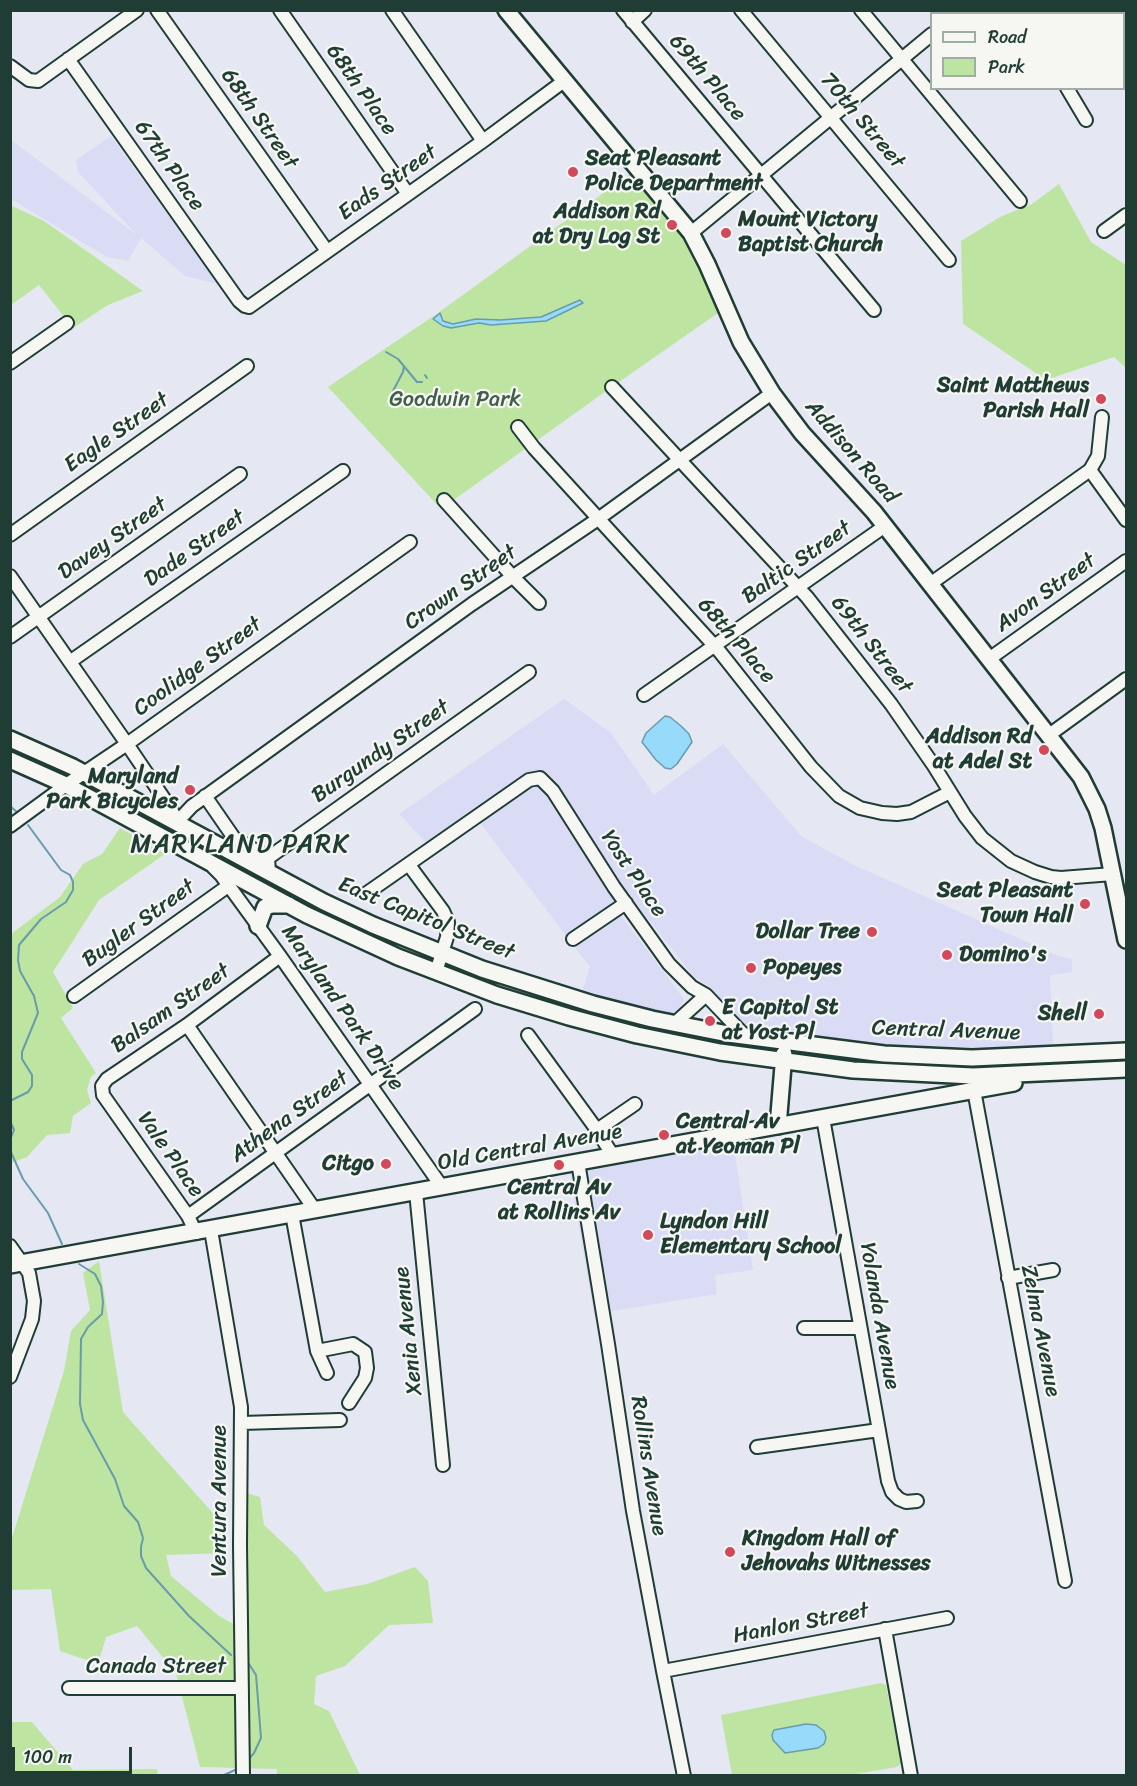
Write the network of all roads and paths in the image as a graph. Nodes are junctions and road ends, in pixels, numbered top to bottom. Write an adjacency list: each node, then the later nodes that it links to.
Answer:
1 (137, 10): 12 (street)
2 (157, 10): 29 (street, 68th Street)
3 (280, 10): 24 (street, 68th Place)
4 (392, 10): 22 (street)
5 (506, 10): 18 (main road, Addison Road)
6 (622, 10): 13 (street, 69th Place)
7 (645, 10): 13 (street)
8 (741, 10): 20 (street, 70th Street)
9 (861, 10): 16 (street)
10 (959, 10): 11 (street)
11 (955, 12)
12 (119, 15): 15 (street)
13 (632, 22): 23 (street, 69th Place)
14 (930, 35): 16 (street)
15 (68, 59): 17 (street); 31 (street, 67th Place)
16 (901, 59): 20 (street); 25 (street)
17 (10, 66)
18 (564, 81): 22 (street, Eads Street); 28 (main road, Addison Road)
19 (1068, 90): 21 (street)
20 (831, 117): 23 (street); 30 (street, 70th Street)
21 (1086, 120)
22 (483, 141): 24 (street, Eads Street)
23 (761, 175): 28 (street); 32 (street, 69th Place)
24 (408, 194): 29 (street, Eads Street)
25 (1020, 201)
26 (1126, 215): 27 (street)
27 (1104, 231)
28 (691, 233): 37 (main road, Addison Road)
29 (327, 251): 31 (street, Eads Street)
30 (949, 260)
31 (236, 296)
32 (874, 310)
33 (67, 323): 34 (street)
34 (10, 363)
35 (247, 366): 48 (street, Eagle Street)
36 (612, 387): 40 (street, 69th Street)
37 (772, 393): 40 (street, Crown Street); 47 (main road, Addison Road)
38 (1102, 417): 41 (street)
39 (518, 427): 45 (street, 68th Place)
40 (680, 461): 45 (street, Crown Street); 54 (street, 69th Street)
41 (1090, 470): 46 (street); 53 (street)
42 (344, 471): 60 (street, Dade Street)
43 (240, 474): 56 (street, Davey Street)
44 (444, 500): 52 (street)
45 (598, 519): 52 (street, Crown Street); 58 (street, 68th Place)
46 (1126, 520)
47 (885, 526): 53 (main road, Addison Road); 54 (street, Baltic Street)
48 (10, 535)
49 (410, 542): 66 (street, Coolidge Street)
50 (1126, 561): 59 (street, Avon Street)
51 (10, 576): 56 (street)
52 (513, 577): 55 (street); 71 (street, Crown Street)
53 (930, 584): 59 (main road, Addison Road)
54 (799, 588): 58 (street, Baltic Street); 70 (street, 69th Street)
55 (539, 603)
56 (39, 617): 57 (street, Davey Street); 60 (street)
57 (10, 637)
58 (714, 645): 63 (street, Baltic Street); 70 (street, 68th Place)
59 (989, 659): 64 (main road, Addison Road)
60 (71, 662): 66 (street)
61 (529, 672): 75 (street, Burgundy Street)
62 (1126, 679): 64 (street)
63 (644, 695)
64 (1049, 735): 77 (main road, Addison Road)
65 (10, 739): 68 (main road, East Capitol Street)
66 (127, 744): 68 (street, Coolidge Street); 72 (street)
67 (10, 760): 69 (main road, East Capitol Street)
68 (85, 773): 69 (street, Coolidge Street); 72 (main road, East Capitol Street)
69 (66, 785): 73 (street, Coolidge Street); 74 (main road, East Capitol Street)
70 (950, 792): 77 (street, 69th Street)
71 (205, 796): 72 (street, Crown Street); 75 (street)
72 (177, 822): 75 (main road, East Capitol Street)
73 (10, 826)
74 (202, 857): 78 (street, Maryland Park Drive); 81 (main road, East Capitol Street)
75 (268, 865): 85 (main road, East Capitol Street)
76 (409, 865): 79 (street); 80 (street, Yost Place); 85 (street)
77 (1113, 874): 84 (main road, Addison Road)
78 (228, 886): 82 (street, Maryland Park Drive); 89 (street, Bugler Street)
79 (367, 894)
80 (626, 903): 83 (street); 88 (street, Yost Place)
81 (289, 905): 82 (main road); 87 (main road, East Capitol Street)
82 (258, 926): 86 (street, Maryland Park Drive)
83 (573, 939)
84 (1126, 940)
85 (442, 953): 87 (street); 91 (main road, East Capitol Street)
86 (280, 956): 92 (street, Balsam Street); 100 (street, Maryland Park Drive)
87 (436, 972): 97 (main road, East Capitol Street)
88 (706, 995): 91 (street); 94 (street, Yost Place)
89 (74, 996)
90 (475, 1010): 100 (street, Athena Street)
91 (674, 1024): 94 (main road, East Capitol Street)
92 (187, 1025): 102 (street, Balsam Street); 107 (street)
93 (528, 1035): 106 (street)
94 (746, 1037): 95 (main road, East Capitol Street)
95 (784, 1042): 96 (main road, Central Avenue); 97 (main road)
96 (1126, 1051)
97 (783, 1062): 99 (main road, Central Avenue); 105 (main road)
98 (1126, 1069): 99 (main road, Central Avenue)
99 (1058, 1074): 101 (main road, Old Central Avenue)
100 (371, 1085): 107 (street, Athena Street); 110 (street, Maryland Park Drive)
101 (974, 1090): 104 (main road, Old Central Avenue); 119 (street, Zelma Avenue)
102 (107, 1102): 114 (street, Vale Place)
103 (635, 1104): 106 (street)
104 (823, 1118): 105 (main road, Old Central Avenue); 121 (street, Yolanda Avenue)
105 (778, 1126): 108 (main road, Old Central Avenue)
106 (597, 1130): 108 (street)
107 (276, 1152): 112 (street); 114 (street, Athena Street)
108 (613, 1156): 109 (main road, Old Central Avenue)
109 (578, 1162): 110 (main road, Old Central Avenue); 135 (street, Rollins Avenue)
110 (442, 1187): 111 (main road, Old Central Avenue)
111 (416, 1192): 112 (main road, Old Central Avenue); 130 (street, Xenia Avenue)
112 (315, 1210): 113 (main road, Old Central Avenue)
113 (292, 1214): 115 (main road, Old Central Avenue); 122 (street)
114 (188, 1216): 115 (street, Vale Place)
115 (203, 1231): 117 (main road, Old Central Avenue); 127 (street, Ventura Avenue)
116 (10, 1246): 117 (street)
117 (16, 1264): 124 (street)
118 (1053, 1270): 119 (street)
119 (1008, 1278): 132 (street, Zelma Avenue)
120 (804, 1328): 121 (street)
121 (860, 1328): 128 (street, Yolanda Avenue)
122 (317, 1351): 123 (street); 125 (street)
123 (327, 1373)
124 (10, 1377)
125 (349, 1402)
126 (340, 1420): 127 (street)
127 (242, 1423): 137 (street, Ventura Avenue)
128 (879, 1430): 129 (street); 131 (street, Yolanda Avenue)
129 (757, 1447)
130 (443, 1465)
131 (917, 1501)
132 (1065, 1581)
133 (947, 1618): 134 (street, Hanlon Street)
134 (885, 1629): 135 (street, Hanlon Street); 140 (street)
135 (663, 1671): 139 (street, Rollins Avenue)
136 (69, 1688): 137 (street, Canada Street)
137 (242, 1688): 138 (street, Ventura Avenue)
138 (243, 1776)
139 (684, 1776)
140 (911, 1776)

